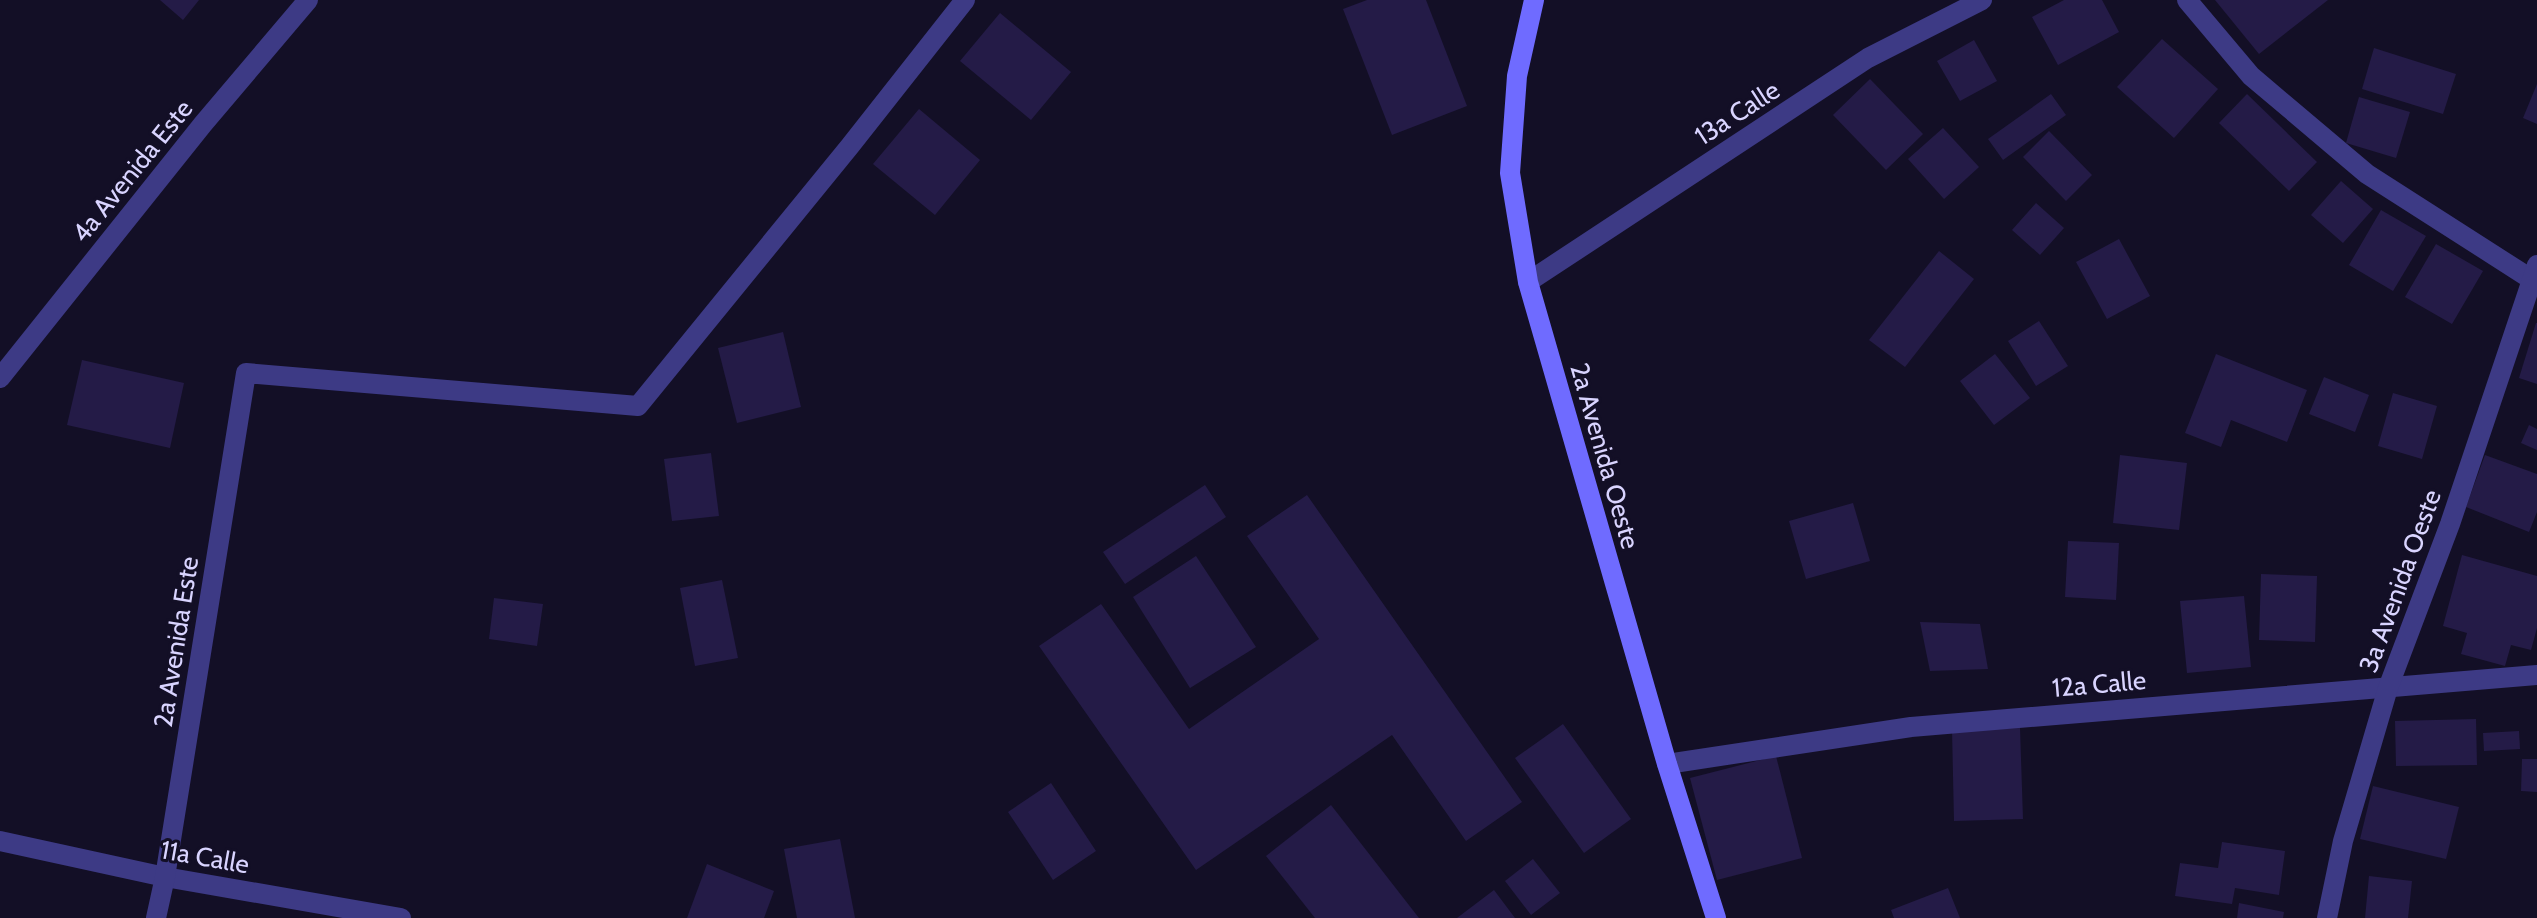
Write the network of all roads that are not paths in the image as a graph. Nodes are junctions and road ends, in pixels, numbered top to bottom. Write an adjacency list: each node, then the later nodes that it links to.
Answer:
1 (308, 0): 8 (street, 4a Avenida Este)
2 (965, 0): 13 (street, 2a Avenida Este)
3 (1534, 0): 7 (street, 2a Avenida Oeste)
4 (1982, 0): 7 (street, 13a Calle)
5 (2187, 0): 6 (street)
6 (2534, 272): 10 (street, 3a Avenida Oeste)
7 (1528, 282): 11 (street, 2a Avenida Oeste)
8 (0, 378)
9 (2537, 675): 10 (street, 12a Calle)
10 (2388, 688): 11 (street, 12a Calle); 17 (street, 3a Avenida Oeste)
11 (1667, 764): 16 (street, 2a Avenida Oeste)
12 (0, 841): 13 (street, 11a Calle)
13 (165, 877): 14 (street, 2a Avenida Este); 15 (street, 11a Calle)
14 (156, 918)
15 (401, 918)
16 (1716, 918)
17 (2327, 918)

